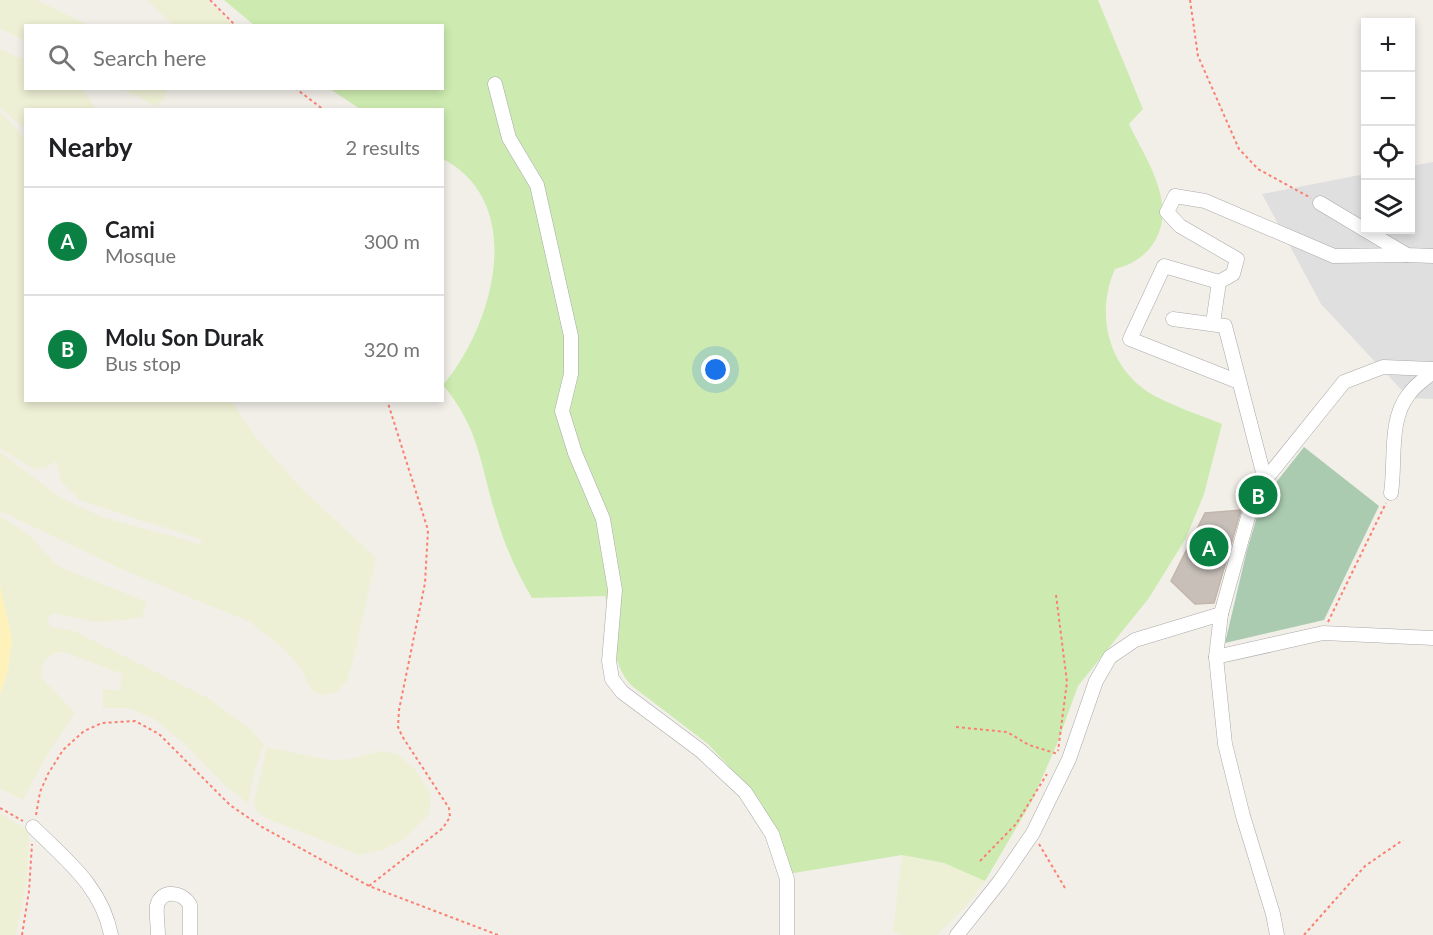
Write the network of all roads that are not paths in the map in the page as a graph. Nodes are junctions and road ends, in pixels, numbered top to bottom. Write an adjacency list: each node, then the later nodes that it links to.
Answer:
1 (495, 84): 19 (street)
2 (1320, 203): 3 (street)
3 (1407, 255): 4 (street); 5 (street)
4 (1433, 256)
5 (1219, 282): 7 (street); 9 (street)
6 (1173, 319): 7 (street)
7 (1213, 323): 9 (street)
8 (1433, 370): 10 (street); 11 (street)
9 (1239, 382): 10 (street)
10 (1265, 480): 12 (street)
11 (1391, 493)
12 (1221, 614): 14 (street); 20 (street)
13 (1433, 638): 14 (street)
14 (1216, 657): 21 (street)
15 (33, 827): 16 (street)
16 (111, 935)
17 (158, 935): 18 (street)
18 (190, 935)
19 (787, 935)
20 (957, 935)
21 (1277, 935)

